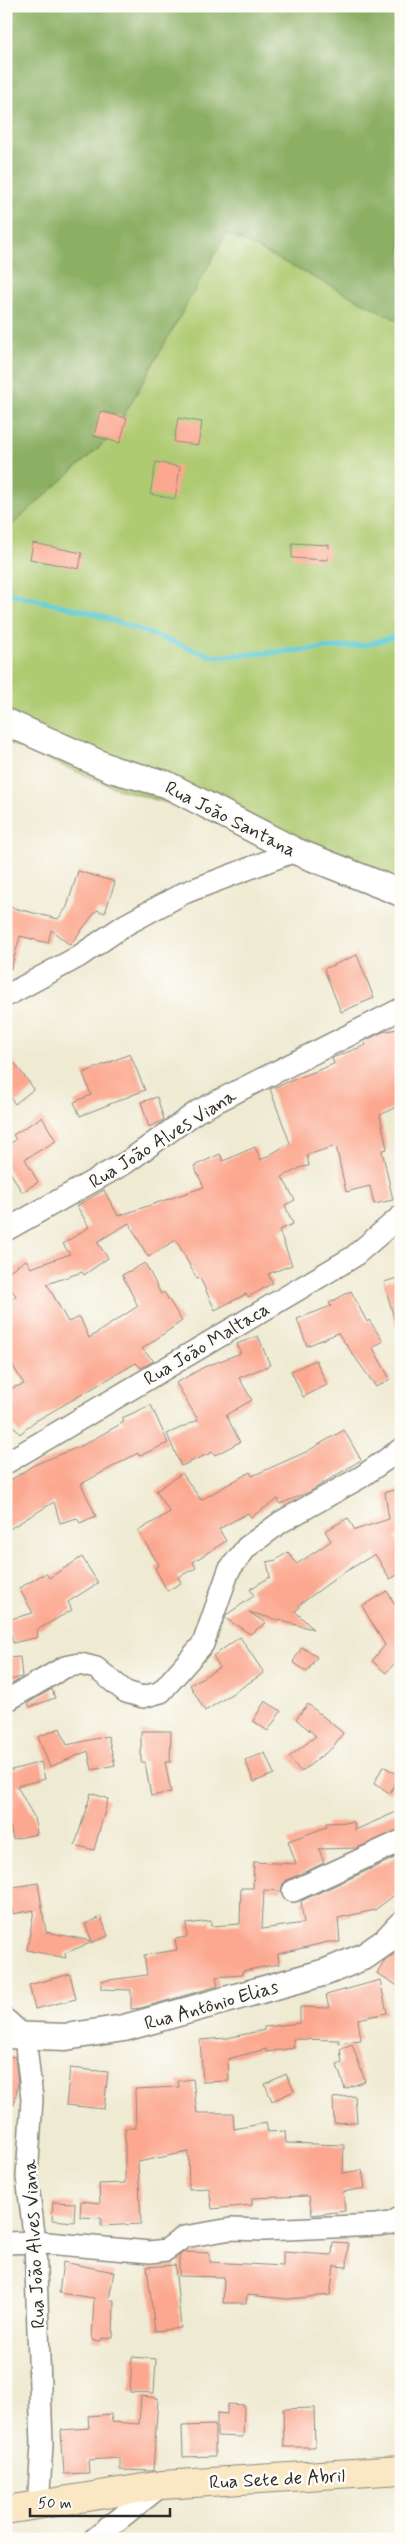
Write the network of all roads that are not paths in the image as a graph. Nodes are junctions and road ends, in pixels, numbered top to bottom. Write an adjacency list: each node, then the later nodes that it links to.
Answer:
1 (6, 722): 2 (street, Rua João Santana)
2 (296, 851): 3 (street, Rua João Santana); 4 (street)
3 (401, 893)
4 (6, 996)
5 (401, 1009): 7 (street, Rua João Alves Viana)
6 (401, 1216): 9 (street, Rua João Maltaca)
7 (6, 1230)
8 (401, 1449): 10 (street)
9 (6, 1463)
10 (6, 1701)
11 (401, 1841): 12 (street)
12 (293, 1891)
13 (401, 1925): 14 (street, Rua Antônio Elias)
14 (12, 2031): 16 (street, Rua João Alves Viana)
15 (401, 2218): 16 (street)
16 (34, 2242): 17 (street); 20 (street, Rua João Alves Viana)
17 (6, 2243)
18 (401, 2470): 19 (main road, Rua Sete de Abril)
19 (162, 2485): 20 (main road, Rua Sete de Abril); 22 (street)
20 (38, 2507): 21 (main road, Rua Sete de Abril)
21 (6, 2510)
22 (94, 2539)

